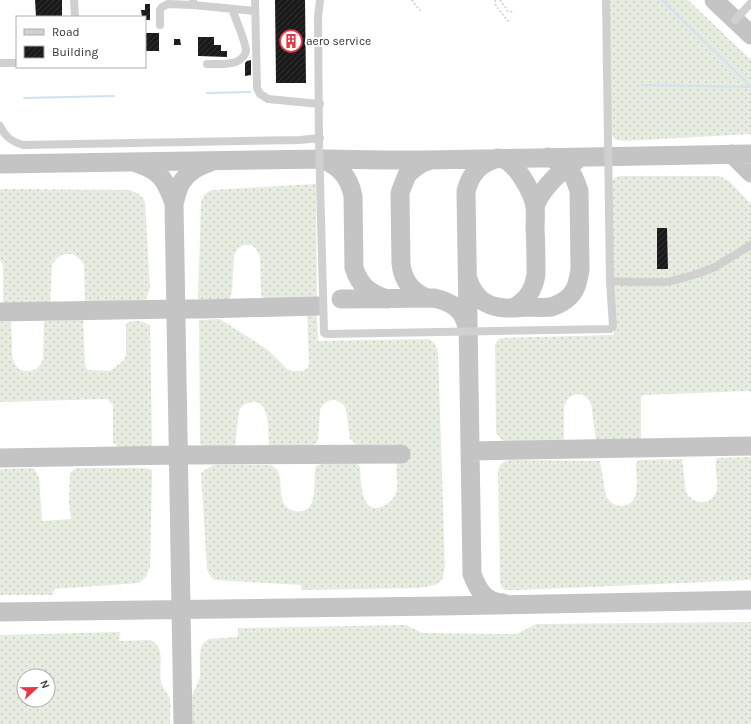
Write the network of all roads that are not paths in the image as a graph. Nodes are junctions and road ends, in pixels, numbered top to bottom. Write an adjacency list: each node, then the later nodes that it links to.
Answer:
1 (74, 0): 9 (lane)
2 (255, 0): 8 (lane)
3 (320, 0): 15 (lane)
4 (606, 0): 19 (lane)
5 (193, 2): 7 (lane); 11 (lane)
6 (751, 3): 10 (lane)
7 (232, 9): 8 (lane); 14 (lane)
8 (255, 11): 15 (lane)
9 (75, 16)
10 (735, 20)
11 (160, 25)
12 (0, 63): 13 (lane)
13 (16, 63)
14 (207, 64)
15 (320, 104): 17 (lane)
16 (0, 126): 17 (lane)
17 (320, 138): 19 (lane)
18 (751, 245): 19 (lane)
19 (610, 281)

